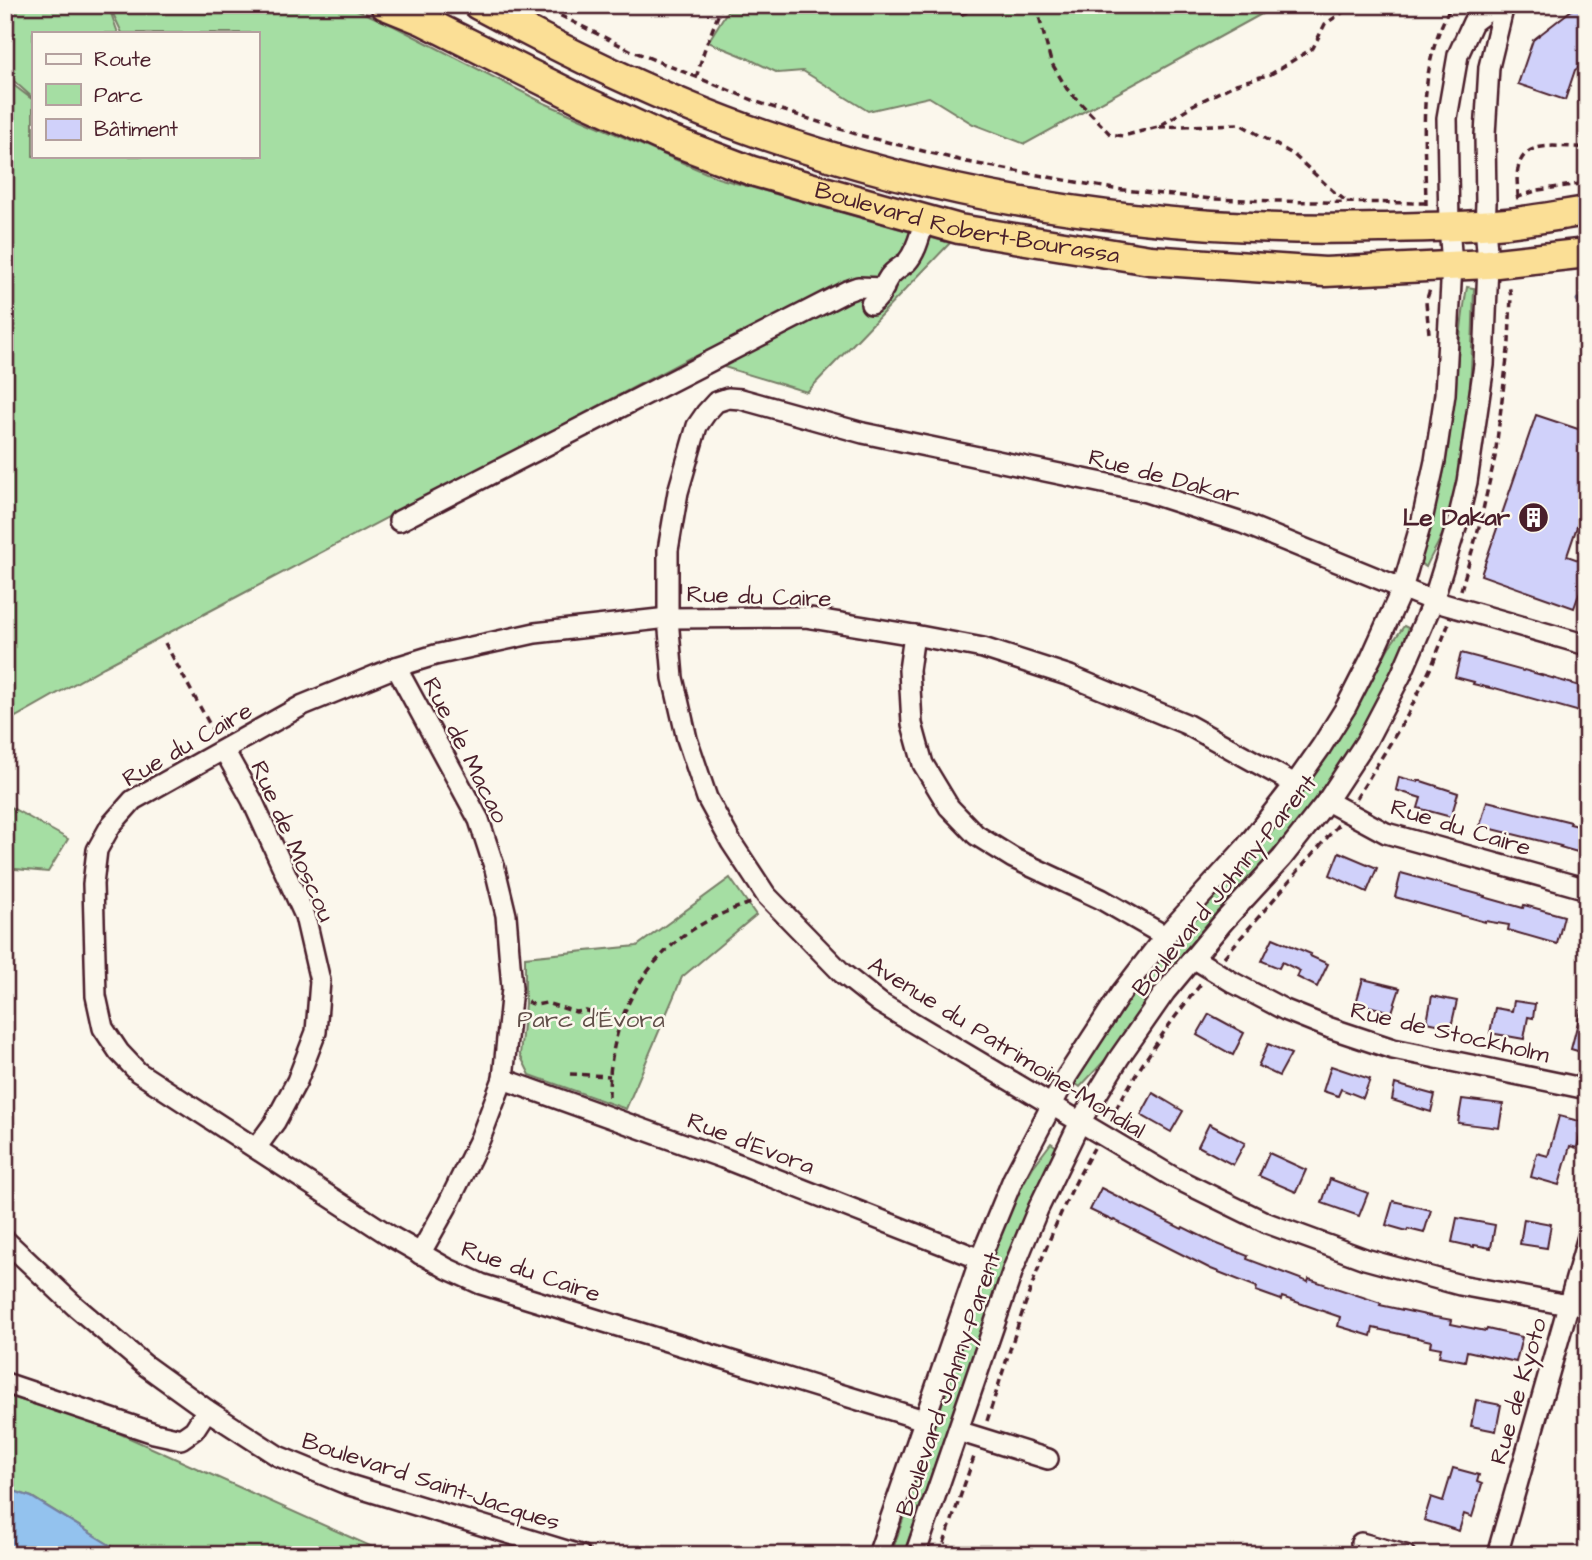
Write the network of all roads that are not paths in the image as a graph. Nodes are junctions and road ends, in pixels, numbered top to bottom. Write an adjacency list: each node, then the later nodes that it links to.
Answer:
1 (385, 5): 6 (highway, Boulevard Robert-Bourassa)
2 (478, 5): 8 (highway, Boulevard Robert-Bourassa)
3 (1496, 5): 8 (street, Boulevard Johnny-Parent)
4 (1504, 5): 7 (street, Boulevard Johnny-Parent)
5 (1587, 211): 7 (highway, Boulevard Robert-Bourassa)
6 (925, 220): 10 (highway, Boulevard Robert-Bourassa); 12 (street)
7 (1485, 225): 8 (highway, Boulevard Robert-Bourassa); 11 (street, Boulevard Johnny-Parent)
8 (1449, 226): 10 (street, Boulevard Johnny-Parent)
9 (1587, 253): 11 (highway, Boulevard Robert-Bourassa)
10 (1452, 265): 11 (highway, Boulevard Robert-Bourassa); 16 (street, Boulevard Johnny-Parent)
11 (1498, 273): 17 (street, Boulevard Johnny-Parent)
12 (884, 288): 13 (street); 15 (street)
13 (871, 304)
14 (716, 402): 16 (street, Rue de Dakar); 18 (street, Avenue du Patrimoine-Mondial)
15 (399, 521)
16 (1402, 589): 17 (street, Rue de Dakar); 23 (street, Boulevard Johnny-Parent)
17 (1433, 601): 20 (street, Rue de Dakar); 24 (street, Boulevard Johnny-Parent)
18 (668, 618): 19 (street, Rue du Caire); 21 (street, Rue du Caire); 30 (street, Avenue du Patrimoine-Mondial)
19 (914, 635): 23 (street, Rue du Caire); 26 (street)
20 (1587, 645)
21 (396, 667): 22 (street, Rue du Caire); 28 (street, Rue de Macao)
22 (223, 750): 32 (street, Rue de Moscou); 32 (street, Rue du Caire)
23 (1295, 784): 26 (street, Boulevard Johnny-Parent)
24 (1327, 801): 25 (street, Rue du Caire); 27 (street, Boulevard Johnny-Parent)
25 (1587, 889)
26 (1164, 936): 30 (street, Boulevard Johnny-Parent)
27 (1193, 957): 29 (street, Rue de Stockholm); 31 (street, Boulevard Johnny-Parent)
28 (503, 1079): 35 (street, Rue de Macao); 36 (street, Rue d'Evora)
29 (1587, 1089)
30 (1052, 1106): 31 (street, Avenue du Patrimoine-Mondial); 36 (street, Boulevard Johnny-Parent)
31 (1080, 1122): 37 (street, Avenue du Patrimoine-Mondial); 41 (street, Boulevard Johnny-Parent)
32 (256, 1148): 35 (street, Rue du Caire)
33 (5, 1240): 39 (street, Boulevard Saint-Jacques)
34 (1587, 1240): 37 (street, Rue de Kyoto)
35 (420, 1254): 40 (street, Rue du Caire)
36 (980, 1259): 40 (street, Boulevard Johnny-Parent)
37 (1577, 1305): 48 (street, Rue de Kyoto)
38 (5, 1383): 39 (street)
39 (207, 1410): 44 (street, Boulevard Saint-Jacques)
40 (924, 1420): 45 (street, Boulevard Johnny-Parent)
41 (958, 1431): 42 (street); 46 (street, Boulevard Johnny-Parent)
42 (1048, 1459)
43 (1361, 1543): 47 (street)
44 (580, 1555)
45 (878, 1555)
46 (915, 1555)
47 (1405, 1555)
48 (1497, 1555)

